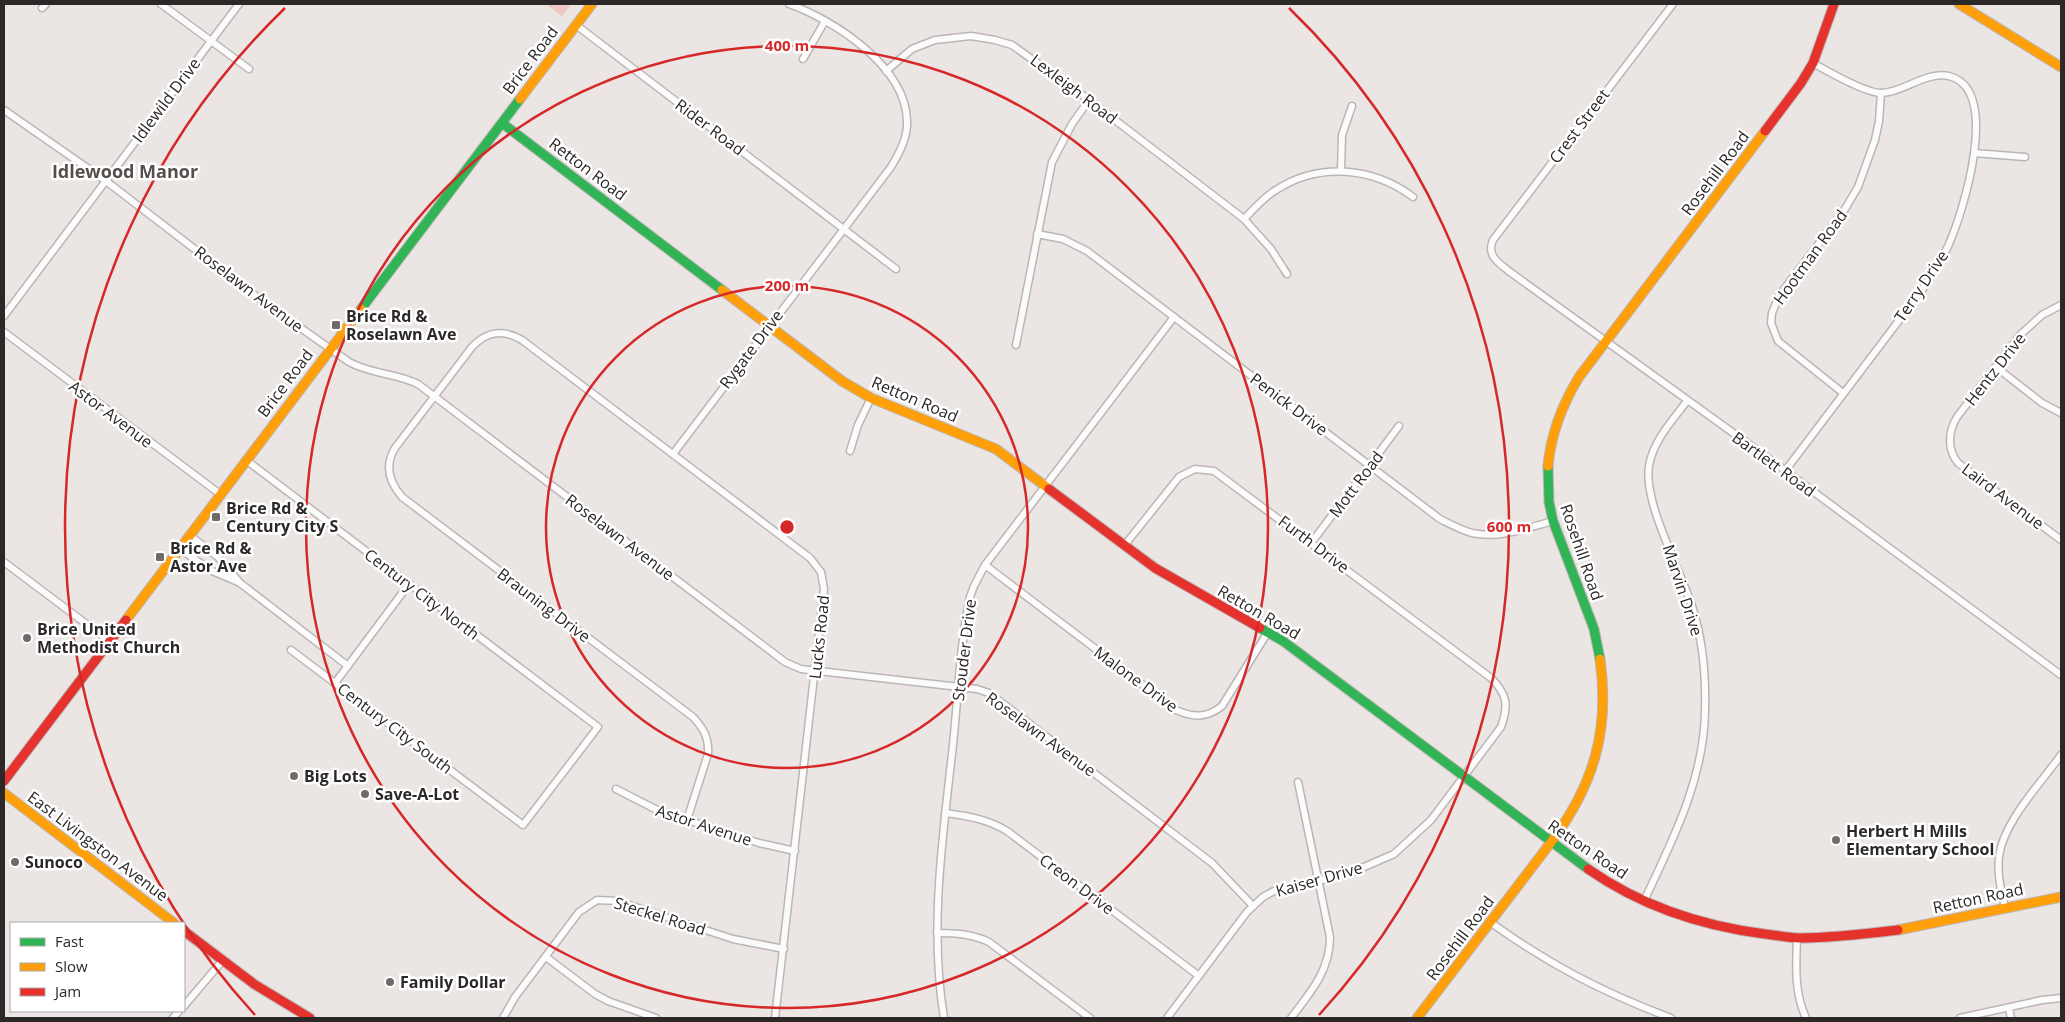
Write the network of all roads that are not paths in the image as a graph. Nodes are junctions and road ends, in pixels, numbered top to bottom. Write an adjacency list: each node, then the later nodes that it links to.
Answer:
1 (161, 4): 10 (street)
2 (239, 4): 10 (street, Idlewild Drive)
3 (592, 4): 9 (street, Brice Road)
4 (789, 4): 8 (street)
5 (1673, 4): 29 (street, Crest Street)
6 (1834, 4): 12 (street, Rosehill Road)
7 (1958, 4): 13 (street)
8 (825, 21): 11 (street); 15 (street)
9 (576, 25): 20 (street, Brice Road); 27 (street, Rider Road)
10 (211, 40): 14 (street); 24 (street, Idlewild Drive)
11 (803, 59)
12 (1812, 64): 16 (street); 37 (street, Rosehill Road)
13 (2061, 67)
14 (249, 69)
15 (886, 70): 17 (street, Lexleigh Road); 27 (street, Rygate Drive)
16 (1881, 93): 21 (street, Terry Drive); 41 (street, Hootman Road)
17 (1089, 100): 26 (street, Lexleigh Road); 28 (street)
18 (1352, 106): 23 (street)
19 (4, 110): 24 (street, Roselawn Avenue)
20 (502, 123): 35 (street, Retton Road); 39 (street, Brice Road)
21 (1974, 152): 22 (street); 41 (street, Terry Drive)
22 (2024, 157)
23 (1341, 171): 25 (street); 26 (street)
24 (106, 181): 33 (street, Idlewild Drive); 39 (street, Roselawn Avenue)
25 (1413, 197)
26 (1244, 218): 31 (street, Lexleigh Road)
27 (844, 228): 30 (street, Rider Road); 35 (street, Rygate Drive)
28 (1037, 234): 34 (street, Penick Drive); 38 (street)
29 (1490, 251): 37 (street, Bartlett Road)
30 (896, 269)
31 (1287, 274)
32 (2061, 304): 40 (street, Hentz Drive)
33 (4, 316)
34 (1174, 317): 51 (street, Penick Drive); 53 (street, Stouder Drive)
35 (769, 326): 43 (street, Retton Road); 49 (street, Rygate Drive)
36 (4, 332): 54 (street, Astor Avenue)
37 (1606, 342): 44 (street, Bartlett Road); 55 (street, Rosehill Road)
38 (1016, 345)
39 (330, 349): 42 (street, Roselawn Avenue); 50 (street, Brice Road)
40 (1996, 367): 45 (street); 47 (street, Hentz Drive)
41 (1844, 393): 52 (street, Terry Drive)
42 (434, 397): 49 (street, Lucks Road); 69 (street, Roselawn Avenue); 81 (street, Brauning Drive)
43 (871, 398): 48 (street); 53 (street, Retton Road)
44 (1687, 401): 52 (street, Bartlett Road); 87 (street, Marvin Drive)
45 (2061, 413)
46 (1399, 426): 51 (street, Mott Road)
47 (1950, 447): 57 (street, Laird Avenue)
48 (850, 451)
49 (672, 454): 69 (street, Lucks Road)
50 (246, 460): 54 (street, Brice Road); 64 (street, Century City North)
51 (1370, 466): 55 (street, Penick Drive); 58 (street, Mott Road)
52 (1785, 471): 70 (street, Bartlett Road)
53 (1046, 486): 59 (street, Retton Road); 62 (street, Stouder Drive)
54 (220, 494): 56 (street, Brice Road)
55 (1552, 521): 83 (street, Rosehill Road)
56 (189, 535): 60 (street, Brice Road); 63 (street, Century City South)
57 (2061, 540)
58 (1312, 542): 59 (street, Furth Drive); 73 (street, Furth Drive)
59 (1124, 546): 65 (street, Retton Road)
60 (179, 548): 63 (street, Century City South); 66 (street, Brice Road)
61 (4, 562): 66 (street)
62 (985, 565): 65 (street, Malone Drive); 72 (street, Stouder Drive)
63 (240, 582): 68 (street, Century City South)
64 (409, 584): 68 (street); 82 (street, Century City North)
65 (1268, 632): 75 (street, Retton Road)
66 (109, 641): 76 (street, Brice Road)
67 (291, 650): 71 (street, Century City South)
68 (348, 666): 71 (street)
69 (815, 671): 72 (street, Roselawn Avenue); 84 (street, Lucks Road)
70 (2061, 675)
71 (335, 683): 82 (street, Century City South)
72 (959, 687): 80 (street, Stouder Drive); 88 (street, Roselawn Avenue)
73 (1506, 701): 75 (street, Kaiser Drive)
74 (2061, 755): 89 (street)
75 (1464, 777): 83 (street, Retton Road); 85 (street, Kaiser Drive)
76 (4, 781)
77 (1298, 782): 85 (street)
78 (616, 789): 81 (street, Astor Avenue)
79 (4, 793): 90 (street, East Livingston Avenue)
80 (945, 813): 93 (street, Stouder Drive); 98 (street, Creon Drive)
81 (687, 820): 84 (street, Astor Avenue)
82 (523, 825)
83 (1550, 843): 87 (street, Retton Road); 91 (street, Rosehill Road)
84 (795, 851): 95 (street, Lucks Road)
85 (1318, 880): 88 (street, Kaiser Drive); 109 (street)
86 (2061, 897): 89 (street, Retton Road)
87 (1644, 901): 94 (street, Retton Road)
88 (1253, 906): 98 (street, Kaiser Drive)
89 (2005, 907): 94 (street, Retton Road)
90 (173, 922)
91 (1490, 922): 110 (street, Rosehill Road); 111 (street)
92 (185, 932): 97 (street)
93 (937, 933): 106 (street, Stouder Drive); 107 (street)
94 (1797, 938): 112 (street)
95 (784, 949): 96 (street, Steckel Road); 105 (street, Lucks Road)
96 (546, 957): 103 (street, Steckel Road); 104 (street)
97 (223, 960): 100 (street); 102 (street)
98 (1198, 976): 108 (street, Kaiser Drive)
99 (2061, 998): 101 (street)
100 (185, 1005)
101 (2008, 1008): 113 (street); 114 (street)
102 (310, 1018)
103 (503, 1018)
104 (656, 1018)
105 (776, 1018)
106 (944, 1018)
107 (1090, 1018)
108 (1167, 1018)
109 (1291, 1018)
110 (1417, 1018)
111 (1671, 1018)
112 (1806, 1018)
113 (1960, 1018)
114 (2011, 1018)

